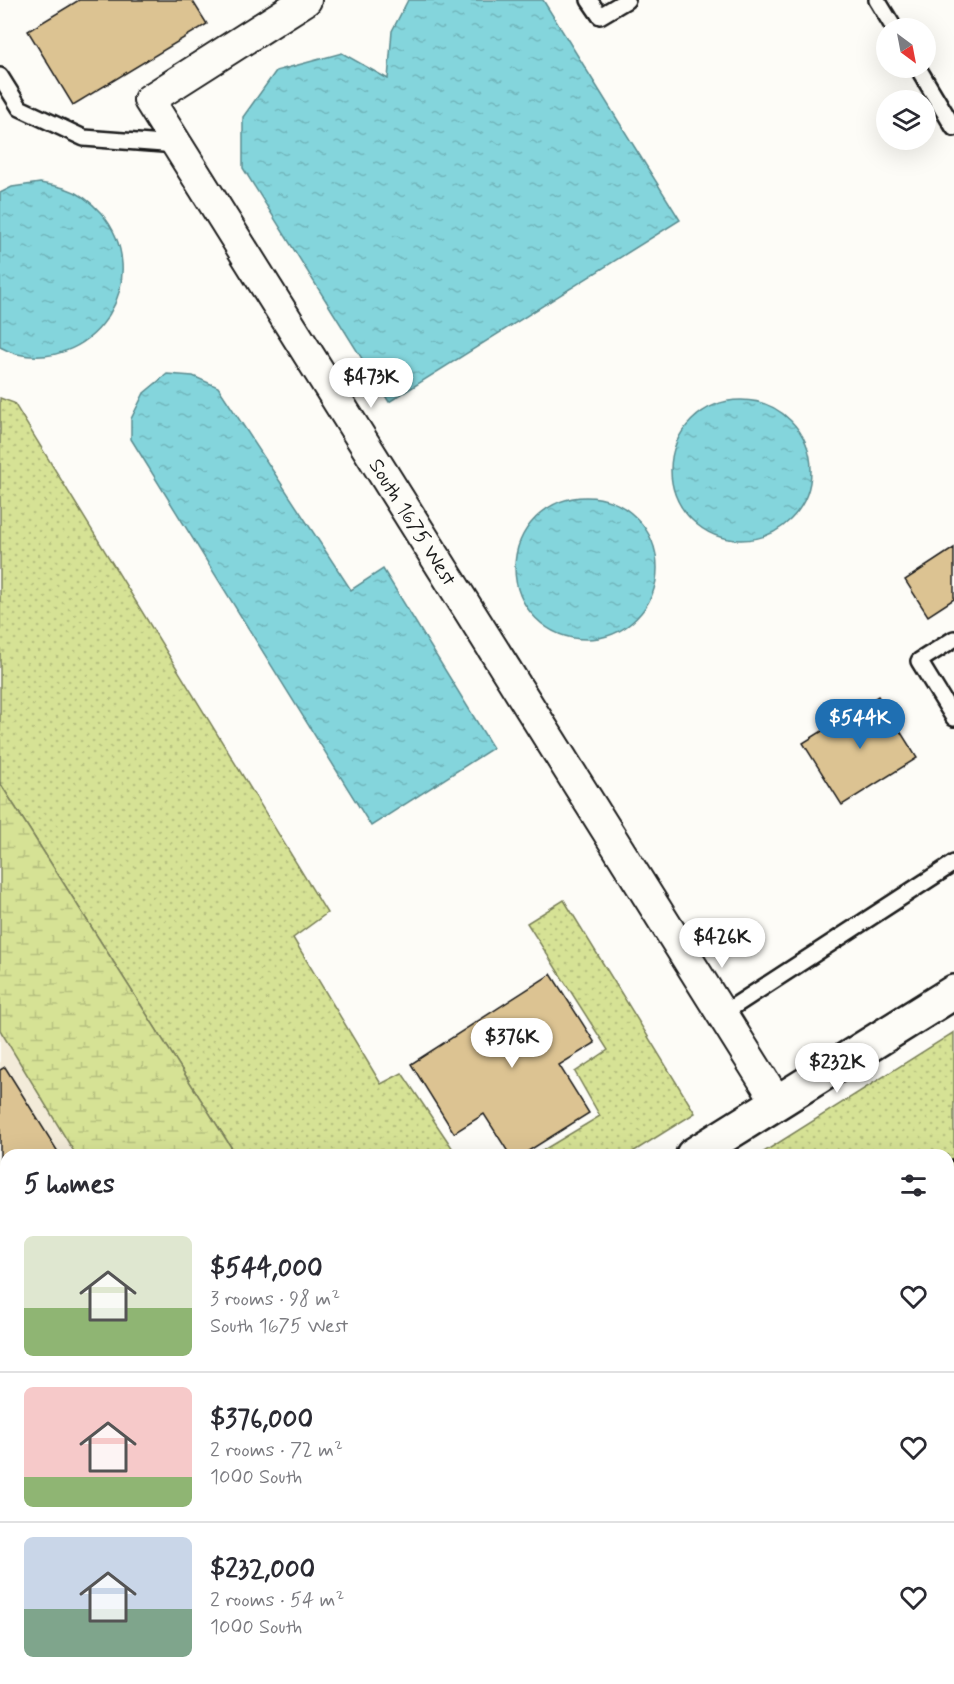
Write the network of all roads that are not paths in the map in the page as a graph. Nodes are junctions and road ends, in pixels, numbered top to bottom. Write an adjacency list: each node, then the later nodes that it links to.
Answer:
1 (306, 0): 9 (street, South 1675 West)
2 (590, 0): 3 (lane)
3 (627, 0)
4 (877, 0): 5 (lane)
5 (888, 18)
6 (0, 76): 9 (lane)
7 (924, 78): 8 (lane)
8 (954, 128)
9 (177, 145): 14 (street, South 1675 West)
10 (954, 639): 11 (lane)
11 (954, 718)
12 (954, 863): 14 (lane)
13 (954, 992): 15 (street)
14 (722, 1014): 15 (street, South 1675 West)
15 (777, 1102): 16 (street)
16 (703, 1149)

